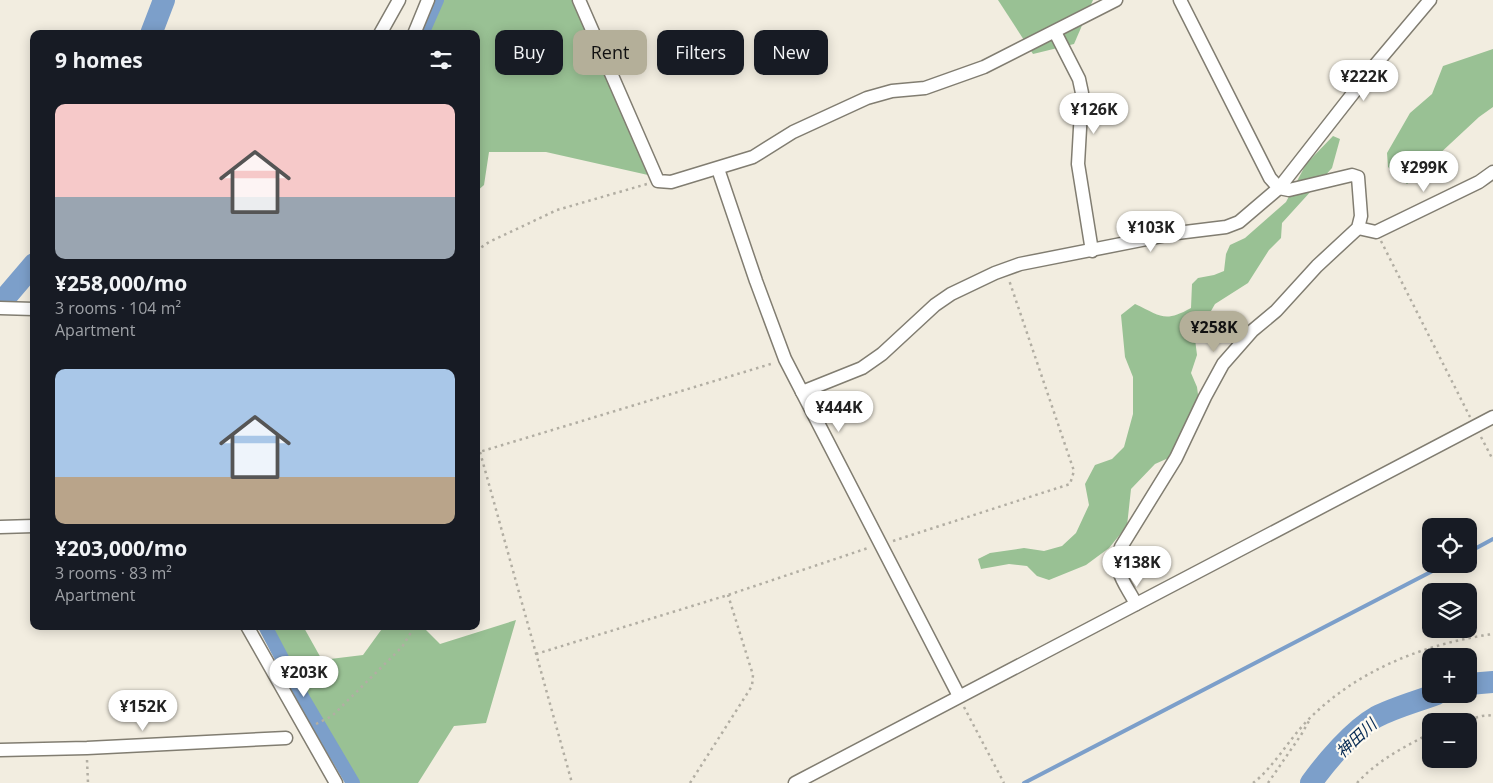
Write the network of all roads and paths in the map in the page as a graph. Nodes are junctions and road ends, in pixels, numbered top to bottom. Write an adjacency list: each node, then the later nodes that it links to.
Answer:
1 (399, 0): 7 (street)
2 (428, 0): 8 (street)
3 (579, 0): 12 (street)
4 (1116, 0): 9 (street)
5 (1180, 0): 13 (street)
6 (1430, 0): 13 (street)
7 (382, 30)
8 (416, 30)
9 (1054, 32): 10 (street); 17 (street)
10 (718, 169): 12 (street); 20 (street)
11 (1493, 172): 15 (street)
12 (658, 181): 16 (path)
13 (1279, 188): 14 (street); 17 (street)
14 (1358, 228): 15 (street); 30 (street)
15 (1376, 232): 23 (path)
16 (480, 248)
17 (1092, 251): 21 (street)
18 (2, 308): 19 (street)
19 (30, 309)
20 (785, 360): 21 (street); 24 (path)
21 (802, 392): 34 (street)
22 (1493, 417): 23 (street)
23 (1475, 427): 26 (path); 30 (street)
24 (480, 452)
25 (480, 460): 45 (path)
26 (1493, 460)
27 (30, 526): 28 (street)
28 (0, 527)
29 (728, 595): 46 (path)
30 (1136, 604): 34 (street)
31 (249, 630): 44 (street)
32 (413, 630): 38 (path)
33 (1493, 634): 36 (path)
34 (959, 696): 47 (street); 48 (path)
35 (1493, 715): 37 (path)
36 (1310, 717): 49 (path); 50 (path)
37 (1477, 718)
38 (322, 721)
39 (286, 738): 41 (street)
40 (1422, 738): 51 (path)
41 (87, 748): 42 (street); 43 (path)
42 (0, 750)
43 (88, 783)
44 (336, 783)
45 (572, 783)
46 (690, 783)
47 (795, 783)
48 (1004, 783)
49 (1253, 783)
50 (1268, 783)
51 (1357, 783)

